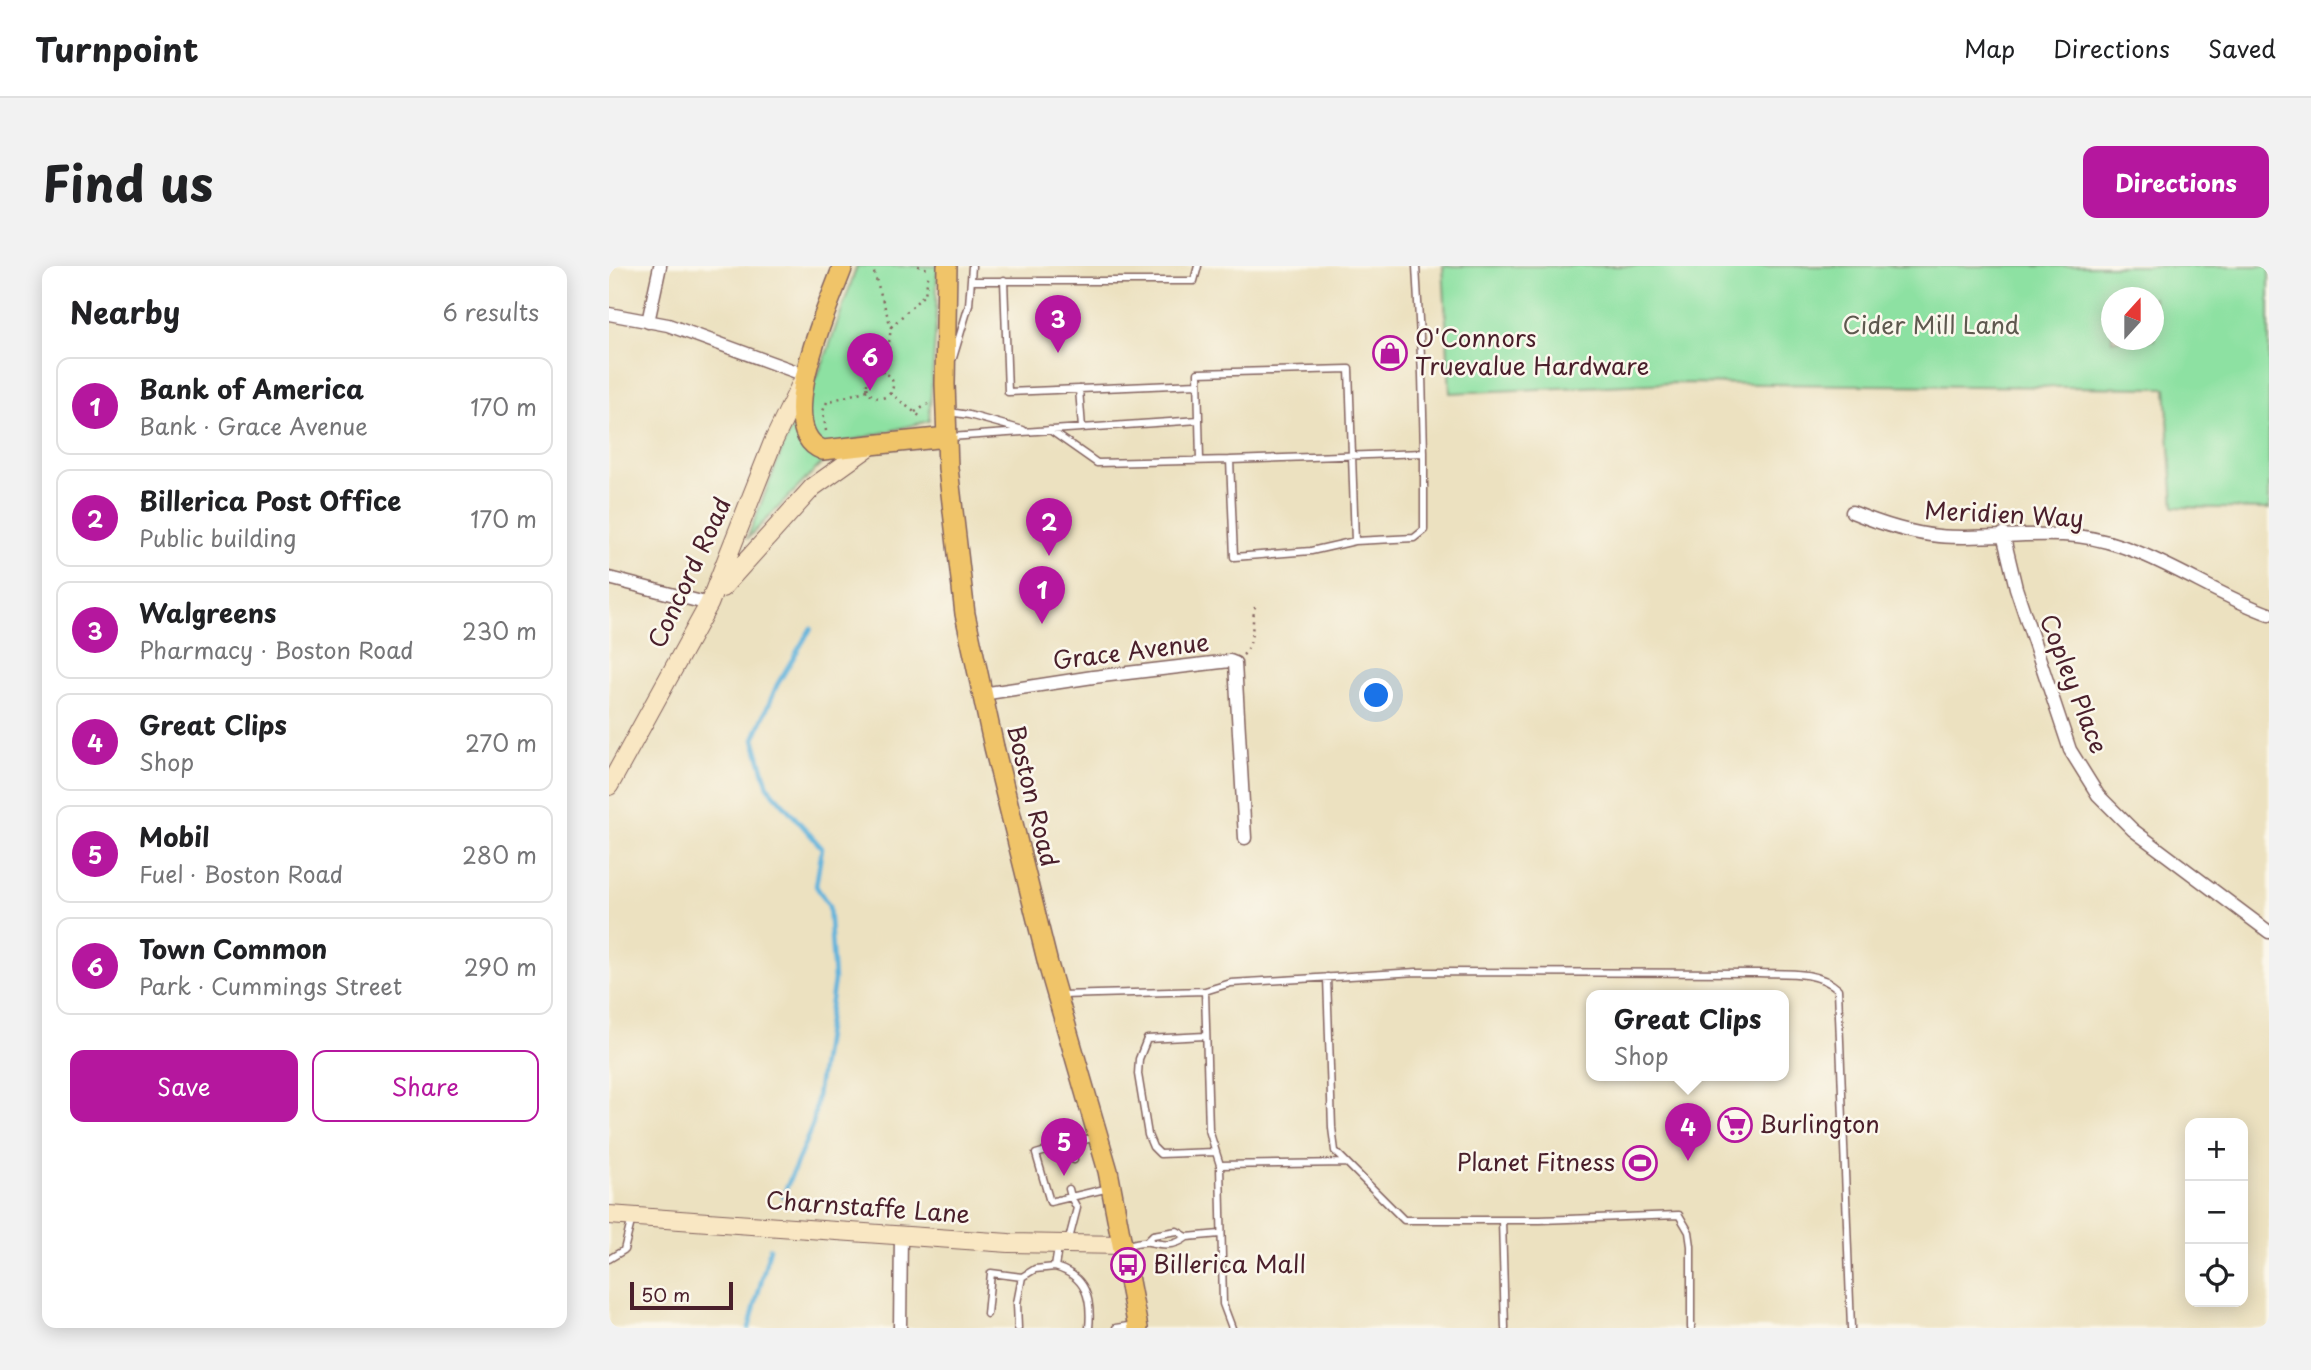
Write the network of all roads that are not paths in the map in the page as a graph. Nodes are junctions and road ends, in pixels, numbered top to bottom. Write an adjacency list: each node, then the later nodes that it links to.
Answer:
1 (660, 266): 10 (street)
2 (843, 266): 11 (main road, Concord Road)
3 (972, 266): 8 (lane)
4 (1198, 266): 7 (lane)
5 (1416, 266): 22 (lane)
6 (937, 269): 12 (main road, Boston Road)
7 (1004, 280): 8 (lane); 14 (lane)
8 (972, 281): 12 (lane)
9 (609, 314): 10 (street)
10 (648, 322): 11 (street)
11 (805, 375): 21 (main road, Concord Road); 30 (main road, Concord Road)
12 (945, 384): 15 (main road, Boston Road)
13 (1198, 384): 14 (lane); 16 (lane); 23 (lane)
14 (1079, 389): 17 (lane)
15 (946, 412): 19 (lane); 20 (main road, Boston Road)
16 (1199, 420): 17 (lane); 24 (lane)
17 (1082, 428): 18 (lane)
18 (1050, 430): 19 (lane); 24 (lane)
19 (1029, 432): 20 (lane)
20 (947, 437): 21 (main road, Concord Road); 32 (main road, Boston Road)
21 (869, 447): 30 (main road)
22 (1423, 453): 23 (lane); 28 (lane)
23 (1352, 456): 25 (lane); 28 (lane)
24 (1199, 460): 25 (lane)
25 (1230, 460): 28 (lane)
26 (1852, 512): 27 (street, Meridien Way)
27 (2003, 534): 31 (street, Meridien Way); 35 (street, Copley Place)
28 (1355, 541)
29 (609, 578): 30 (street)
30 (709, 604): 33 (main road, Concord Road)
31 (2269, 614)
32 (982, 694): 34 (street, Grace Avenue); 38 (main road, Boston Road)
33 (609, 786)
34 (1245, 838)
35 (2269, 932)
36 (1327, 977): 37 (lane); 46 (lane); 74 (lane)
37 (1205, 991): 38 (lane); 39 (lane)
38 (1056, 995): 40 (main road, Boston Road)
39 (1205, 1036): 43 (lane); 43 (lane)
40 (1097, 1136): 41 (lane); 49 (main road, Boston Road)
41 (1071, 1143): 42 (lane); 44 (lane)
42 (1058, 1147): 45 (lane); 52 (lane)
43 (1215, 1152): 47 (lane)
44 (1075, 1160)
45 (1062, 1162)
46 (1347, 1163): 47 (lane); 55 (lane)
47 (1220, 1166): 57 (lane)
48 (1081, 1186): 51 (lane)
49 (1111, 1188): 51 (lane); 61 (main road, Boston Road)
50 (1069, 1189): 52 (lane)
51 (1083, 1194): 52 (lane)
52 (1071, 1197): 60 (lane)
53 (609, 1215): 54 (main road, Charnstaffe Lane)
54 (632, 1216): 56 (main road, Charnstaffe Lane); 62 (lane)
55 (1502, 1220): 72 (lane); 73 (lane)
56 (901, 1234): 60 (main road, Charnstaffe Lane); 67 (street)
57 (1220, 1234): 58 (lane); 71 (lane)
58 (1187, 1237): 59 (lane); 59 (lane)
59 (1147, 1241): 61 (lane)
60 (1063, 1245): 61 (main road, Charnstaffe Lane); 63 (lane)
61 (1123, 1245): 66 (main road, Boston Road)
62 (609, 1259)
63 (1055, 1267): 64 (lane); 69 (lane)
64 (1022, 1278): 65 (lane); 68 (lane)
65 (987, 1314)
66 (1138, 1326): 70 (lane)
67 (900, 1328)
68 (1018, 1328)
69 (1089, 1328)
70 (1116, 1328)
71 (1232, 1328)
72 (1505, 1328)
73 (1692, 1328)
74 (1851, 1328)

